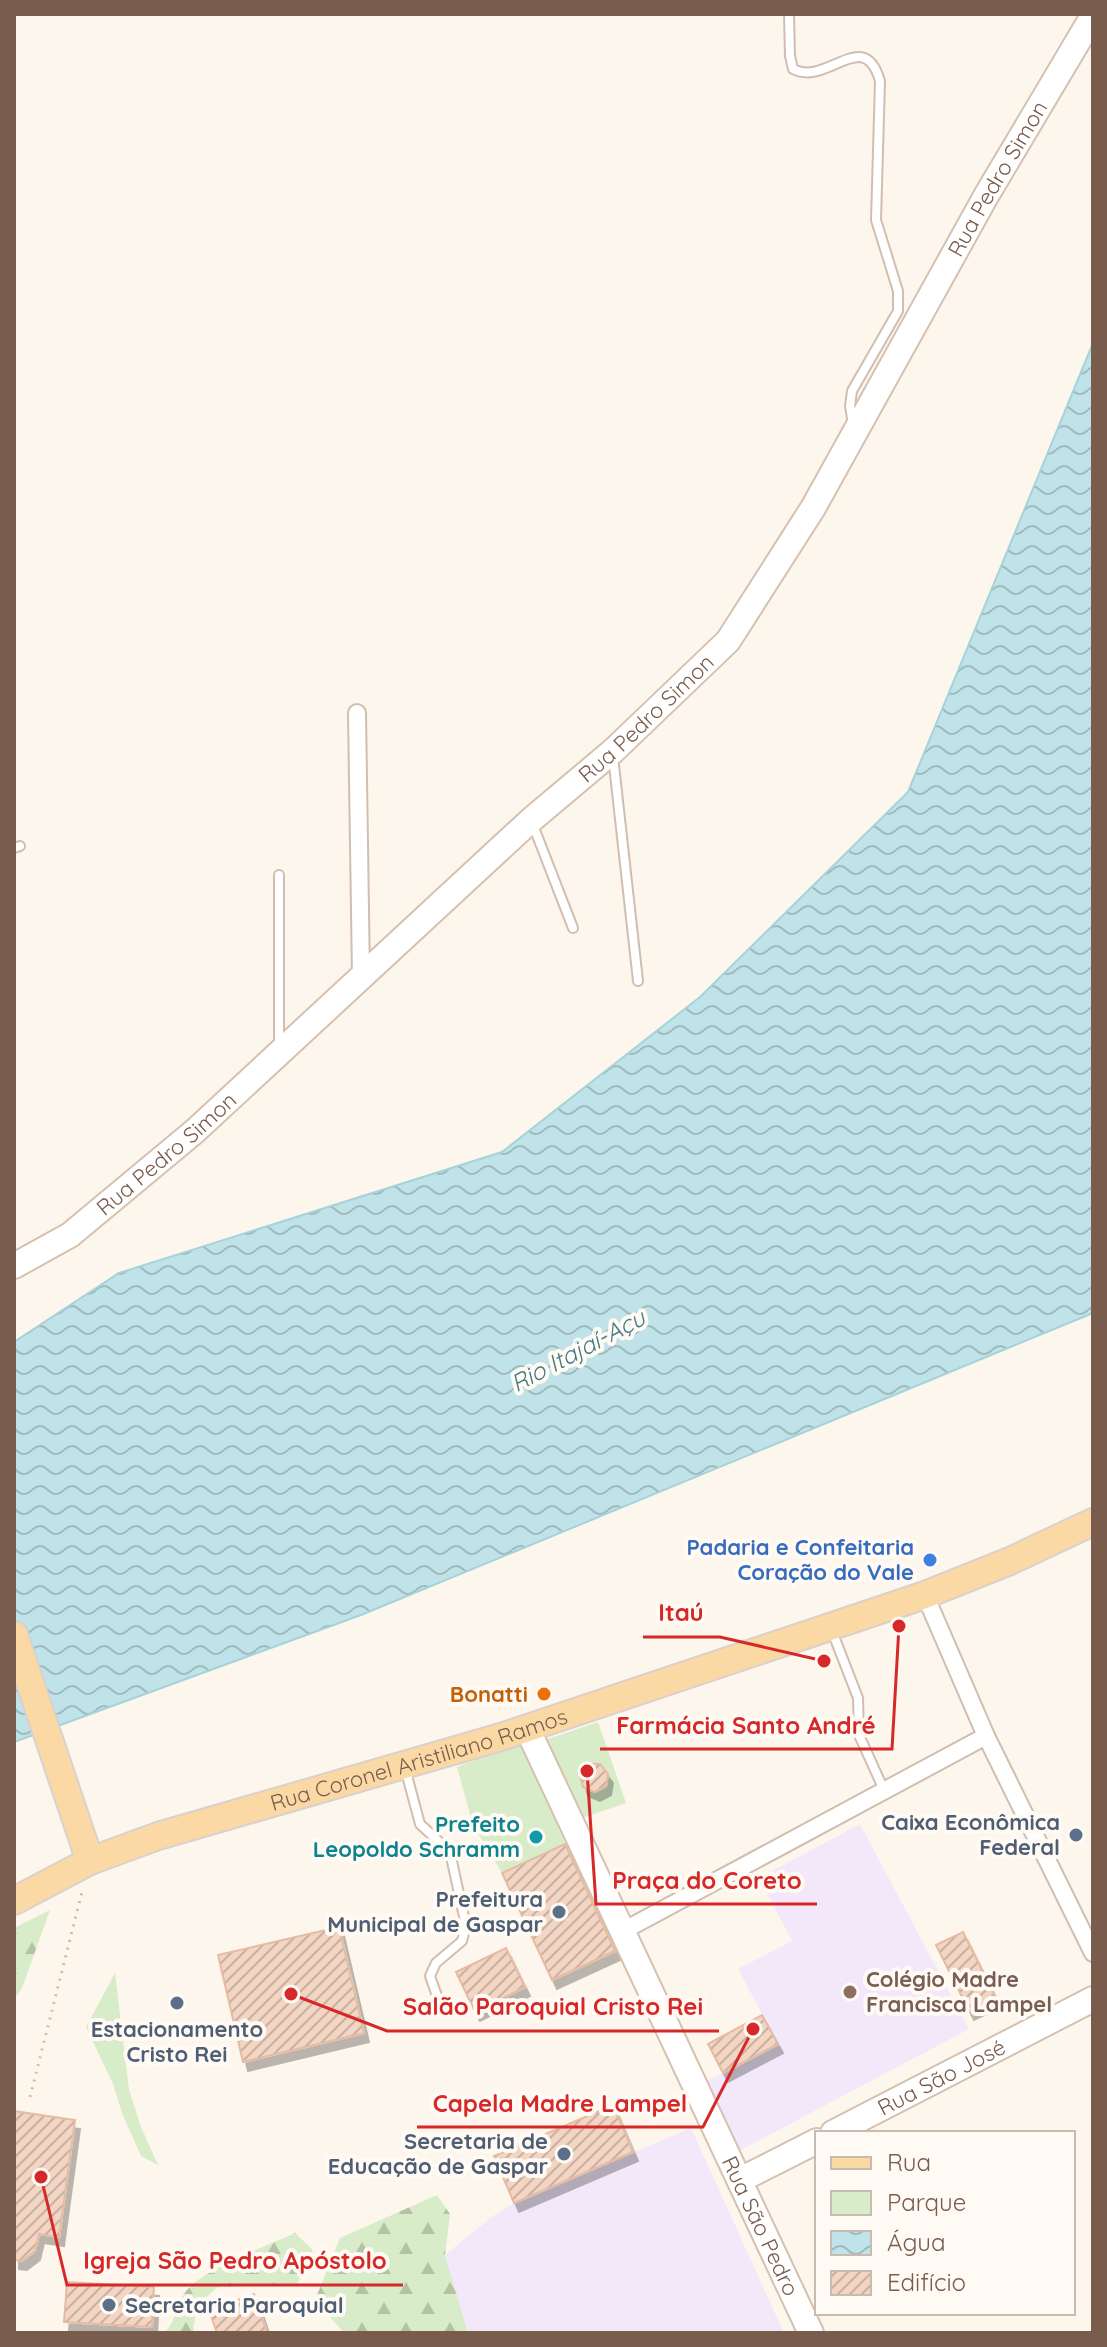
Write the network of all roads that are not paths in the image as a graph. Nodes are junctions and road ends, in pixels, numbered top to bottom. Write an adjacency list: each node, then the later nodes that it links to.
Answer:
1 (789, 14): 5 (lane)
2 (1079, 14): 4 (street)
3 (1093, 16): 4 (street, Rua Pedro Simon)
4 (1080, 39): 5 (street, Rua Pedro Simon)
5 (855, 432): 7 (street, Rua Pedro Simon)
6 (357, 713): 11 (street)
7 (613, 751): 8 (street, Rua Pedro Simon); 12 (lane)
8 (531, 820): 10 (lane); 11 (street, Rua Pedro Simon)
9 (279, 875): 13 (lane)
10 (573, 928)
11 (361, 976): 13 (street, Rua Pedro Simon)
12 (638, 981)
13 (279, 1054): 14 (street, Rua Pedro Simon)
14 (15, 1264)
15 (1093, 1522): 16 (main road, Rua Coronel Aristiliano Ramos)
16 (925, 1595): 17 (main road, Rua Coronel Aristiliano Ramos); 20 (street)
17 (831, 1626): 19 (main road, Rua Coronel Aristiliano Ramos); 22 (lane)
18 (14, 1635): 23 (main road)
19 (527, 1728): 21 (main road, Rua Coronel Aristiliano Ramos); 25 (street, Rua São Pedro)
20 (986, 1736): 22 (street); 26 (street)
21 (403, 1763): 23 (main road, Rua Coronel Aristiliano Ramos); 28 (lane)
22 (884, 1790): 25 (street)
23 (90, 1861): 24 (main road, Rua Coronel Aristiliano Ramos)
24 (14, 1901)
25 (621, 1932): 31 (street, Rua São Pedro)
26 (1093, 1953)
27 (1093, 1999): 29 (street, Rua São José)
28 (441, 2007)
29 (837, 2131)
30 (815, 2142): 31 (street)
31 (740, 2180): 32 (street, Rua São Pedro)
32 (811, 2333)

